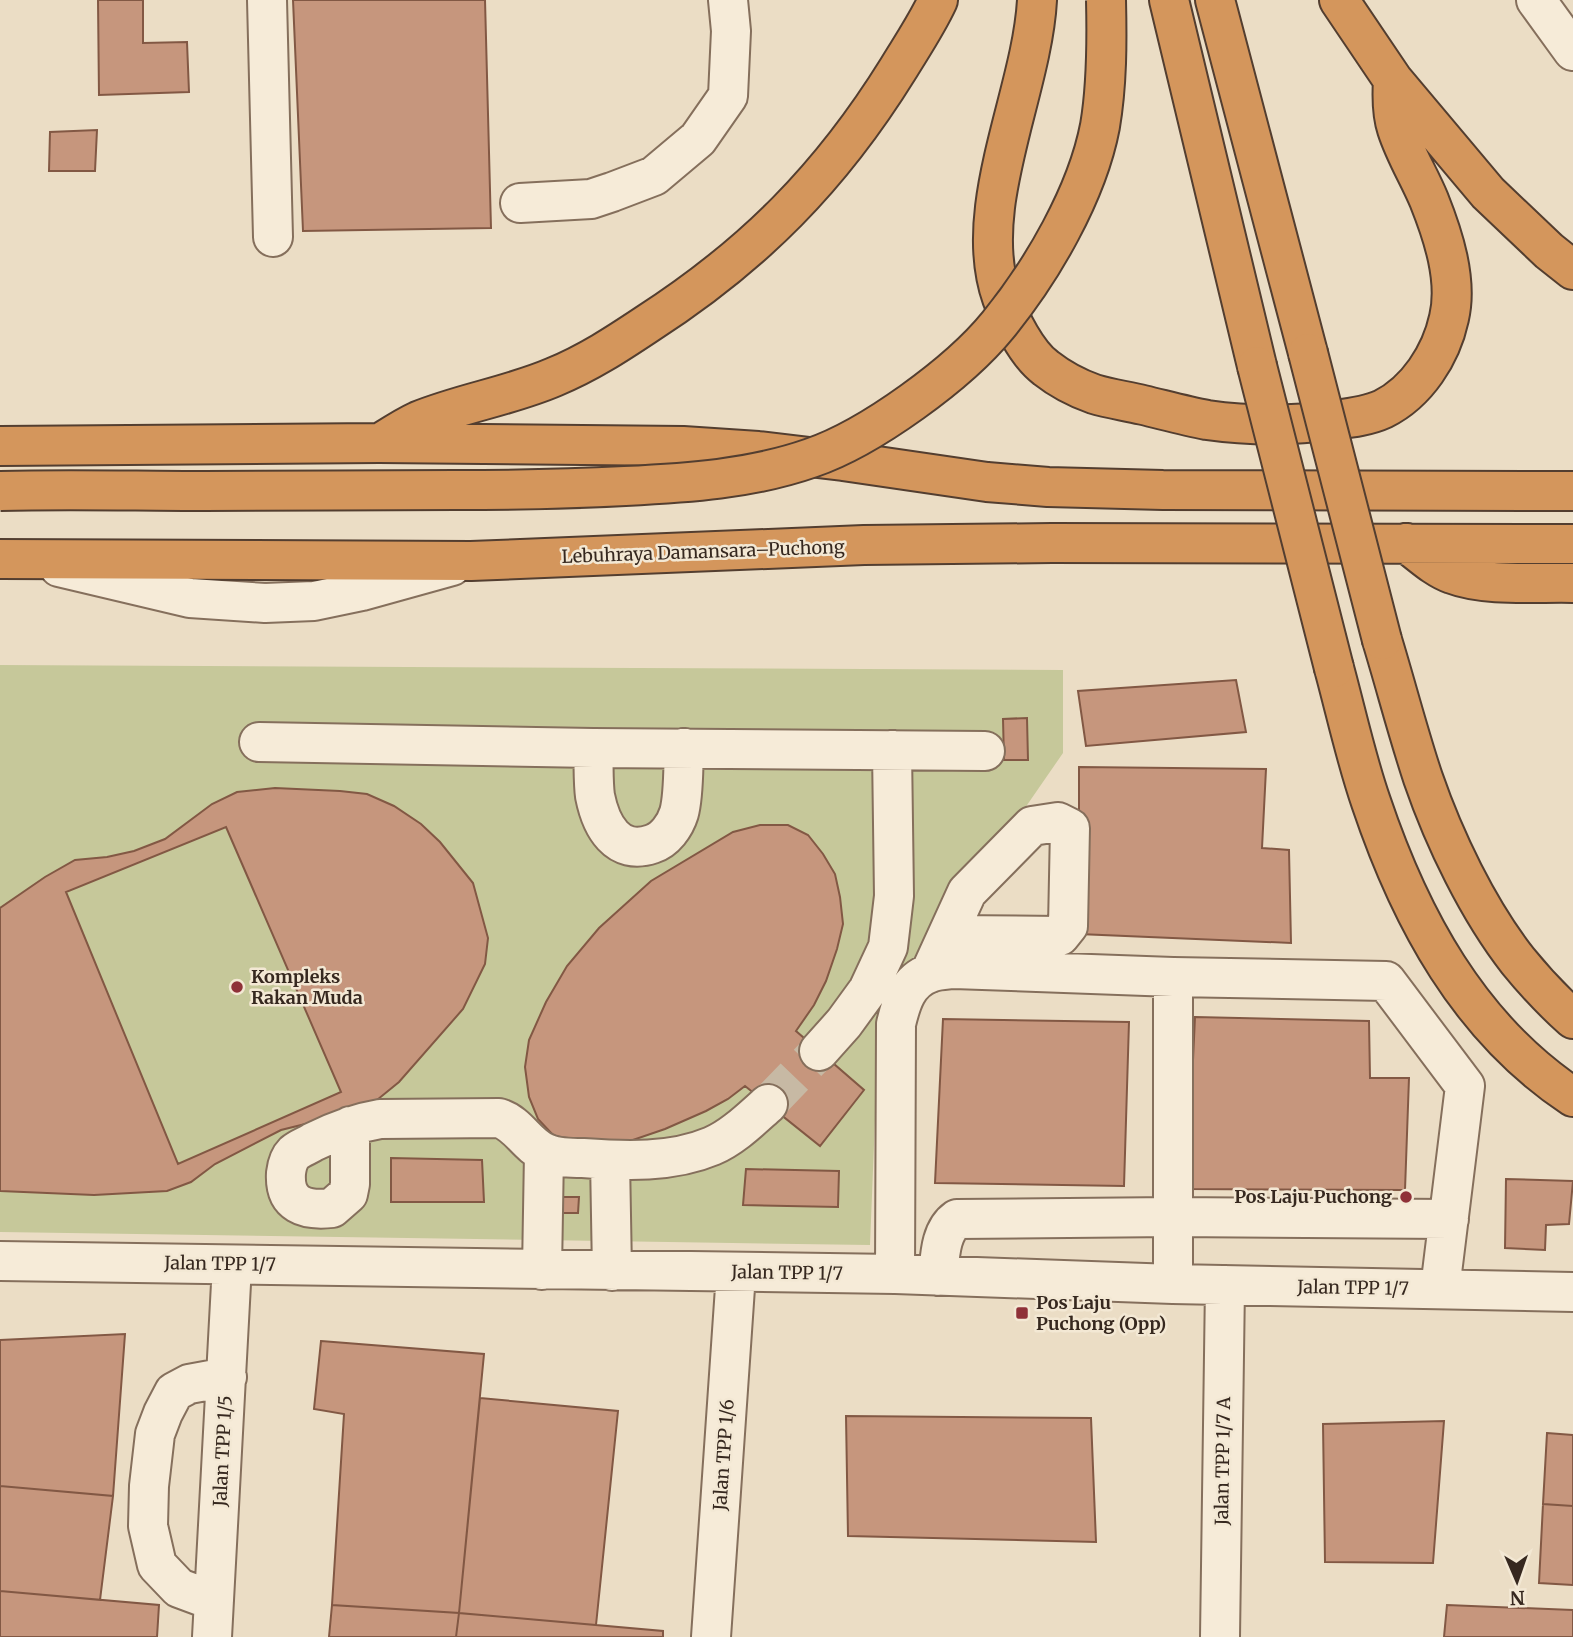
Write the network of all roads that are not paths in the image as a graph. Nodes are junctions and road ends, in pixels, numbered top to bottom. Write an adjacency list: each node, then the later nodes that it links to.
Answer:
1 (267, 0): 13 (street)
2 (728, 0): 12 (street)
3 (939, 0): 15 (highway)
4 (1037, 0): 11 (highway)
5 (1106, 0): 17 (highway, bridge)
6 (1169, 0): 33 (highway, bridge)
7 (1215, 0): 31 (highway, bridge)
8 (1339, 0): 11 (highway)
9 (1535, 0): 10 (street)
10 (1573, 51)
11 (1393, 80): 14 (highway)
12 (520, 203)
13 (273, 237)
14 (1573, 270)
15 (379, 443): 16 (highway); 18 (highway)
16 (0, 446)
17 (0, 491)
18 (1573, 491)
19 (1406, 543): 20 (highway, Lebuhraya Damansara–Puchong); 21 (highway, Lebuhraya Damansara–Puchong); 22 (highway)
20 (1573, 544)
21 (13, 560)
22 (1573, 583)
23 (259, 742): 24 (street)
24 (593, 748): 25 (street); 25 (street)
25 (684, 748): 26 (street)
26 (892, 750): 27 (street); 32 (street)
27 (985, 751)
28 (948, 935): 29 (street)
29 (930, 973): 30 (street); 45 (street)
30 (1173, 977): 38 (street); 39 (street)
31 (1573, 1019)
32 (819, 1051)
33 (1573, 1097)
34 (768, 1104): 37 (street)
35 (350, 1126): 36 (street)
36 (544, 1153): 37 (street); 42 (street)
37 (610, 1160): 43 (street)
38 (1174, 1217): 39 (street); 46 (street); 47 (street)
39 (1449, 1219): 49 (street)
40 (0, 1261): 41 (street, Jalan TPP 1/7)
41 (232, 1265): 42 (street, Jalan TPP 1/7); 51 (street, Jalan TPP 1/5)
42 (542, 1270): 43 (street, Jalan TPP 1/7)
43 (612, 1271): 44 (street, Jalan TPP 1/7)
44 (736, 1273): 45 (street, Jalan TPP 1/7); 53 (street, Jalan TPP 1/6)
45 (895, 1274): 46 (street, Jalan TPP 1/7)
46 (938, 1276): 47 (street, Jalan TPP 1/7)
47 (1173, 1284): 48 (street, Jalan TPP 1/7)
48 (1225, 1285): 49 (street, Jalan TPP 1/7); 54 (street, Jalan TPP 1/7 A)
49 (1440, 1289): 50 (street, Jalan TPP 1/7)
50 (1573, 1292)
51 (227, 1377): 52 (street, Jalan TPP 1/5); 52 (street)
52 (213, 1619)
53 (711, 1637)
54 (1220, 1637)

